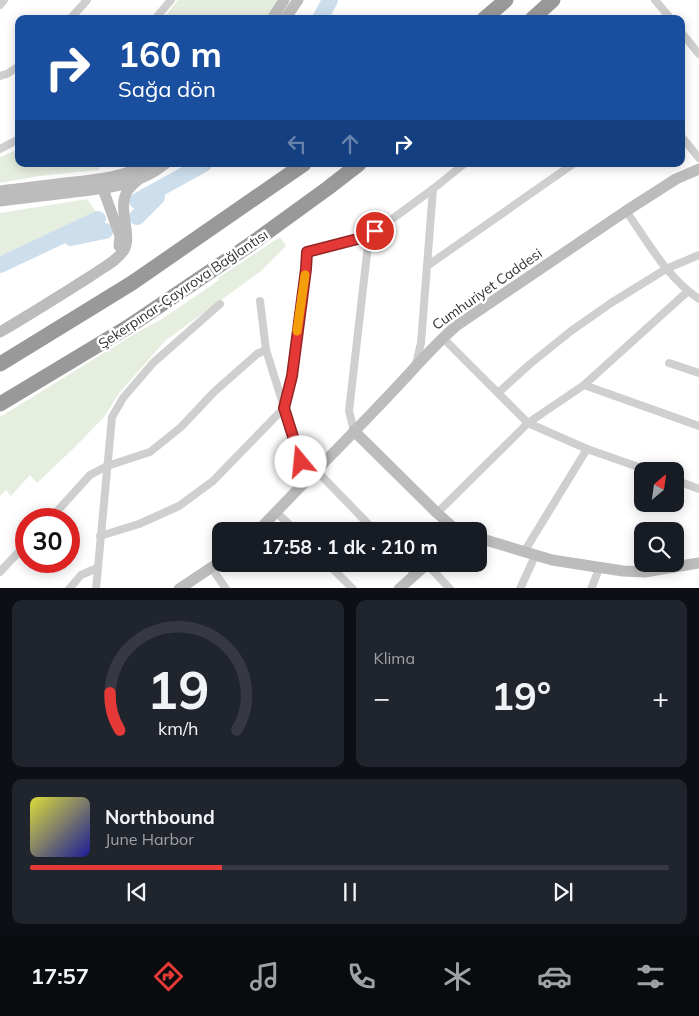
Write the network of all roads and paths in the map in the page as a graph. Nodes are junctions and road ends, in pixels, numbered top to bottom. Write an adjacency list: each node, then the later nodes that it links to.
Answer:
1 (4, 0): 9 (street)
2 (87, 0): 10 (street)
3 (171, 0): 11 (street)
4 (283, 0): 12 (street)
5 (298, 0): 13 (street)
6 (506, 0): 14 (highway)
7 (553, 0): 15 (highway)
8 (655, 0): 16 (street)
9 (0, 5)
10 (74, 15)
11 (158, 15)
12 (274, 15)
13 (288, 15)
14 (489, 15)
15 (536, 15)
16 (667, 15)
17 (685, 37): 18 (street)
18 (699, 54)
19 (15, 69): 20 (street)
20 (0, 76)
21 (15, 141): 23 (street)
22 (685, 141): 24 (street)
23 (0, 149)
24 (699, 158)
25 (141, 167): 33 (street)
26 (160, 167): 32 (street)
27 (300, 167): 54 (highway)
28 (355, 167): 59 (highway, Şekerpınar-Çayırova Bağlantısı)
29 (460, 167): 36 (street)
30 (569, 167): 42 (street)
31 (699, 169): 38 (street, Cumhuriyet Caddesi)
32 (139, 179): 34 (street); 41 (street)
33 (88, 181): 34 (street); 35 (street)
34 (103, 189): 37 (street); 41 (street)
35 (0, 190)
36 (433, 190): 39 (street); 42 (street)
37 (0, 200)
38 (626, 211): 43 (street); 51 (street, Cumhuriyet Caddesi)
39 (369, 236): 60 (street); 63 (street)
40 (699, 254): 43 (street)
41 (106, 266): 45 (street)
42 (427, 266): 55 (street)
43 (666, 269): 44 (street); 58 (street)
44 (687, 292): 46 (street); 57 (street)
45 (62, 294): 49 (street); 50 (street)
46 (699, 299)
47 (260, 301): 52 (street)
48 (220, 304): 66 (street)
49 (0, 326)
50 (0, 332)
51 (443, 338): 55 (street, Cumhuriyet Caddesi); 58 (street)
52 (266, 350): 60 (street); 66 (street)
53 (669, 363): 56 (street)
54 (0, 364)
55 (416, 366): 63 (street, Cumhuriyet Caddesi)
56 (699, 373)
57 (584, 385): 61 (street); 62 (street)
58 (498, 393): 61 (street)
59 (0, 404)
60 (284, 408): 68 (street); 78 (street)
61 (528, 423): 64 (street); 73 (street)
62 (699, 426)
63 (354, 430): 67 (street, Cumhuriyet Caddesi); 73 (street)
64 (587, 449): 65 (street); 80 (street)
65 (634, 465)
66 (107, 466): 71 (street); 78 (street)
67 (316, 470): 68 (street, Cumhuriyet Caddesi); 76 (street)
68 (307, 480): 72 (street, Cumhuriyet Caddesi)
69 (684, 483): 70 (street)
70 (699, 489)
71 (60, 508)
72 (276, 512): 74 (street, Cumhuriyet Caddesi); 75 (street)
73 (437, 514): 77 (street)
74 (267, 522)
75 (287, 522)
76 (366, 522)
77 (447, 522)
78 (100, 536): 84 (street)
79 (487, 541): 80 (street)
80 (530, 554): 85 (street); 99 (street)
81 (15, 556): 86 (street)
82 (699, 563): 85 (street)
83 (212, 567): 94 (street)
84 (97, 568): 92 (street); 93 (street)
85 (599, 569): 100 (street)
86 (0, 572)
87 (219, 572): 95 (street)
88 (336, 572): 96 (street)
89 (417, 572): 91 (street)
90 (435, 572): 98 (street)
91 (415, 574): 97 (street)
92 (68, 588)
93 (96, 588)
94 (179, 588)
95 (226, 588)
96 (353, 588)
97 (399, 588)
98 (450, 588)
99 (520, 588)
100 (591, 588)

